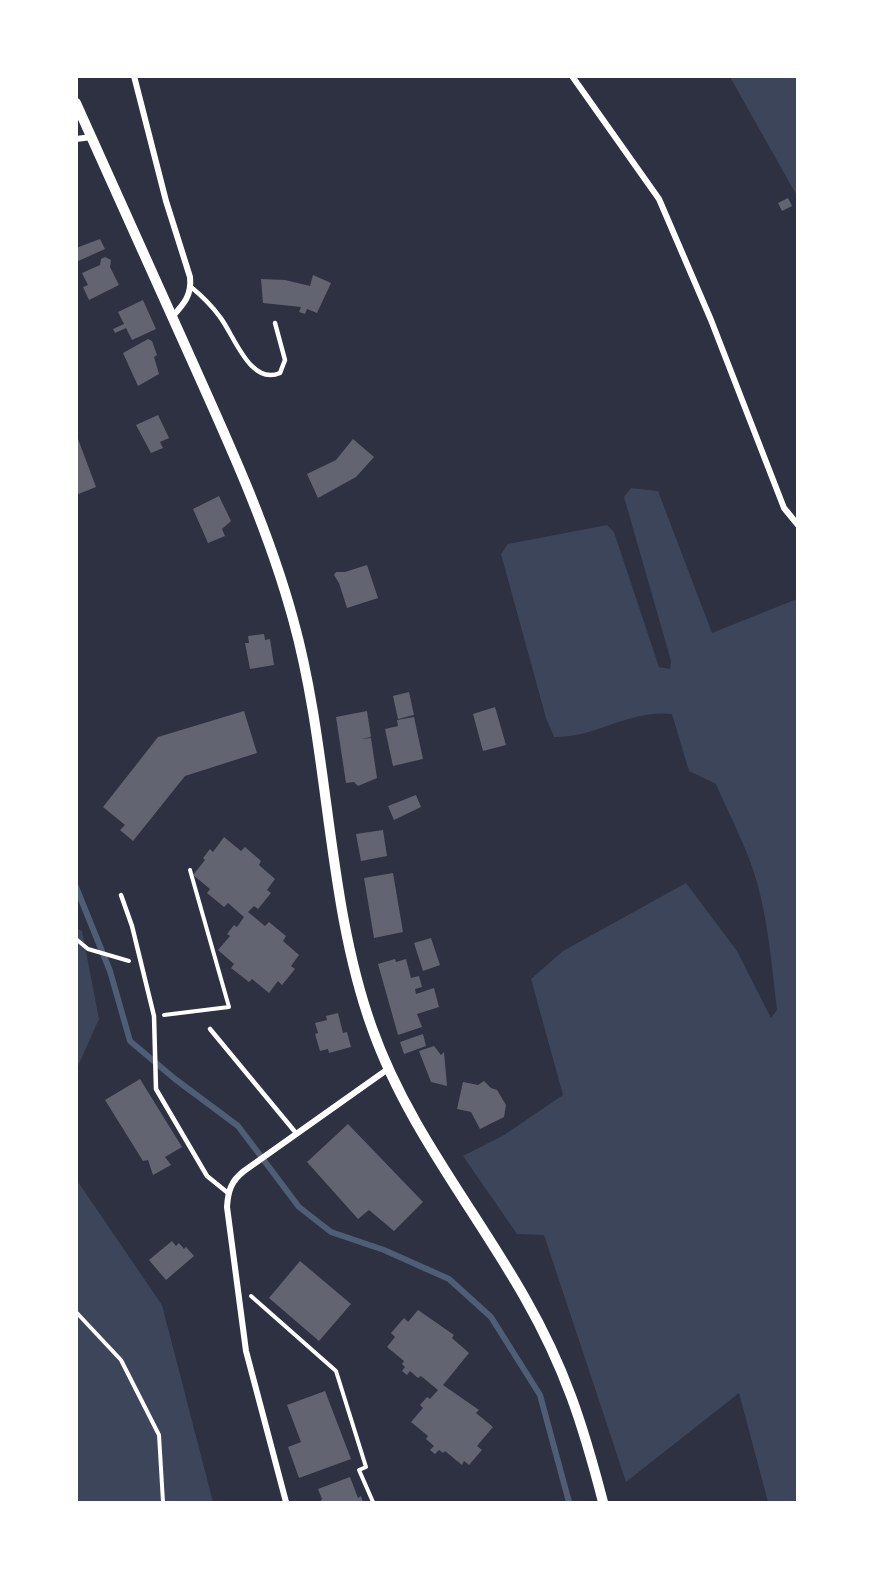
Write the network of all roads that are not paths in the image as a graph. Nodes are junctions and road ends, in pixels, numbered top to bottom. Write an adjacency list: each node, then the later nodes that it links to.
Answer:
1 (134, 76): 6 (street)
2 (572, 76): 9 (street)
3 (76, 103): 4 (street)
4 (92, 137): 5 (street); 7 (street)
5 (76, 139)
6 (191, 287): 7 (street); 8 (lane)
7 (172, 317): 12 (street)
8 (275, 323)
9 (798, 525)
10 (121, 895): 14 (lane)
11 (210, 1029): 13 (lane)
12 (388, 1069): 13 (street); 16 (street)
13 (296, 1132): 14 (street)
14 (228, 1193): 15 (street)
15 (286, 1503)
16 (603, 1503)

